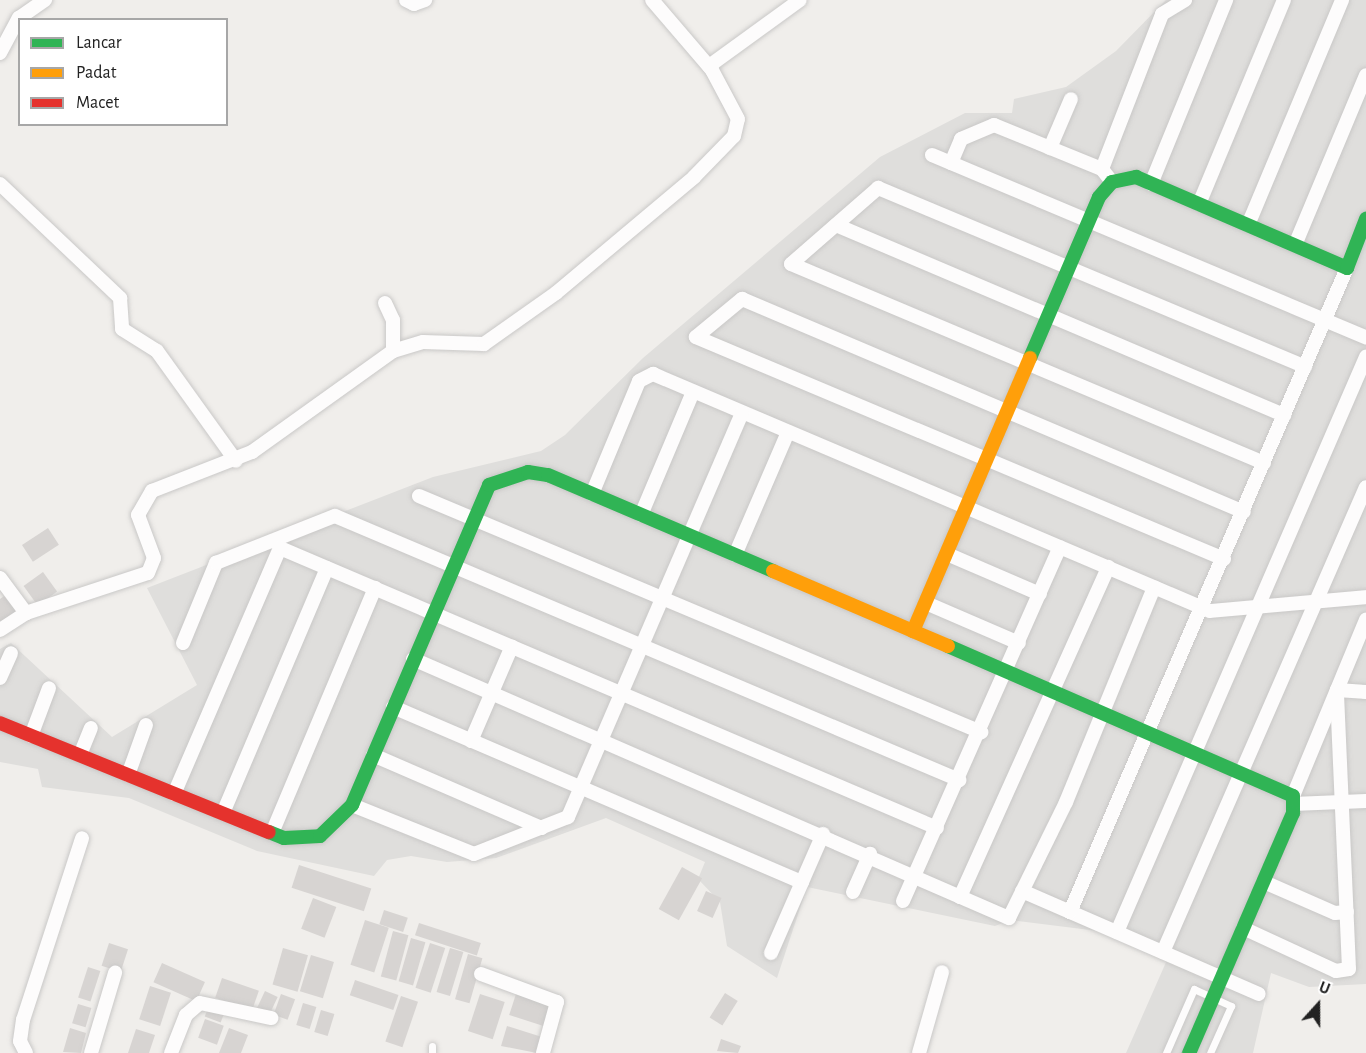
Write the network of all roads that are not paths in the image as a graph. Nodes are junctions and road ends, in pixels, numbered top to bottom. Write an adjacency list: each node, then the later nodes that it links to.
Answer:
1 (45, 0): 10 (street)
2 (406, 0): 3 (street)
3 (425, 0)
4 (652, 0): 13 (street)
5 (801, 0): 13 (street)
6 (1185, 0): 19 (street)
7 (1284, 0): 23 (street)
8 (1342, 0): 26 (street)
9 (1222, 1): 22 (street)
10 (19, 18)
11 (18, 20): 12 (street)
12 (0, 53)
13 (710, 66): 35 (street)
14 (1366, 75): 28 (street)
15 (1071, 99): 16 (street)
16 (1050, 148): 18 (street); 19 (street)
17 (932, 155): 18 (street)
18 (951, 163): 24 (street)
19 (1102, 169): 20 (street)
20 (1112, 182): 22 (street); 24 (street)
21 (0, 184): 45 (street)
22 (1151, 184): 23 (street)
23 (1199, 204): 26 (street)
24 (1089, 221): 29 (street); 33 (street)
25 (836, 225): 29 (street); 32 (street); 37 (street)
26 (1248, 225): 28 (street)
27 (1365, 226): 30 (street)
28 (1295, 245): 30 (street)
29 (1070, 268): 32 (street); 38 (street)
30 (1347, 268): 33 (street)
31 (385, 303): 35 (street)
32 (1050, 316): 37 (street); 42 (street)
33 (1325, 320): 34 (street); 38 (street)
34 (1366, 338)
35 (393, 351): 45 (street)
36 (1366, 357): 70 (street)
37 (1030, 365): 40 (street); 46 (street)
38 (1305, 367): 42 (street)
39 (693, 392): 41 (street); 48 (street); 52 (street)
40 (1011, 412): 44 (street); 44 (street); 51 (street)
41 (742, 413): 43 (street); 54 (street)
42 (1284, 415): 46 (street)
43 (788, 432): 50 (street); 57 (street)
44 (989, 459): 50 (street); 58 (street)
45 (236, 461): 73 (street)
46 (1264, 463): 51 (street)
47 (1366, 487): 68 (street)
48 (592, 494): 52 (street); 53 (street)
49 (419, 496): 53 (street)
50 (968, 507): 55 (street); 56 (street)
51 (1244, 512): 58 (street)
52 (641, 515): 54 (street)
53 (472, 518): 59 (street); 67 (street)
54 (688, 535): 57 (street); 67 (street)
55 (1060, 546): 61 (street); 65 (street)
56 (947, 554): 65 (street); 69 (street)
57 (735, 555): 76 (street)
58 (1224, 559): 71 (street)
59 (452, 566): 72 (street); 78 (street); 80 (street)
60 (327, 567): 64 (street); 109 (street); 114 (street)
61 (1108, 567): 63 (street); 88 (street)
62 (0, 578): 73 (street)
63 (1154, 587): 71 (street); 93 (street)
64 (375, 588): 72 (street); 117 (street)
65 (1040, 594): 79 (street)
66 (1366, 597): 68 (street)
67 (660, 598): 80 (street); 98 (street)
68 (1316, 601): 70 (street); 105 (street)
69 (926, 603): 76 (street); 79 (street)
70 (1258, 607): 71 (street); 102 (street)
71 (1203, 608): 97 (street)
72 (433, 612): 81 (street); 83 (street); 89 (street)
73 (26, 613): 75 (street)
74 (1366, 620): 77 (street)
75 (0, 630)
76 (913, 631): 84 (street)
77 (1363, 638): 87 (street)
78 (183, 643)
79 (1019, 643): 84 (street)
80 (640, 645): 89 (street); 107 (street)
81 (512, 646): 89 (street); 91 (street)
82 (11, 652): 85 (street)
83 (413, 659): 91 (street); 92 (street)
84 (1007, 671): 88 (street); 98 (street)
85 (0, 678)
86 (50, 688): 99 (street)
87 (1337, 690): 90 (street); 110 (street); 112 (street)
88 (1054, 691): 93 (street); 126 (street)
89 (620, 692): 100 (street); 116 (street)
90 (1366, 692)
91 (492, 693): 100 (street); 101 (street)
92 (393, 707): 101 (street); 104 (street)
93 (1103, 711): 97 (street); 125 (street)
94 (0, 723): 99 (street)
95 (146, 725): 106 (street)
96 (91, 728): 103 (street)
97 (1151, 731): 102 (street); 128 (street)
98 (981, 732): 107 (street)
99 (31, 735): 103 (street)
100 (600, 739): 108 (street); 118 (street)
101 (471, 741): 108 (street)
102 (1197, 751): 105 (street); 131 (street)
103 (80, 755): 106 (street)
104 (373, 756): 113 (street); 115 (street)
105 (1246, 772): 110 (street); 132 (street)
106 (128, 775): 109 (street)
107 (959, 780): 116 (street)
108 (580, 787): 115 (street); 122 (street)
109 (174, 794): 114 (street)
110 (1293, 800): 112 (street); 123 (street)
111 (1366, 801): 112 (street)
112 (1342, 802): 129 (street)
113 (352, 805): 115 (street); 117 (street)
114 (223, 813): 117 (street)
115 (542, 828)
116 (937, 828): 121 (street)
117 (272, 833)
118 (823, 834): 120 (street); 122 (street)
119 (82, 838): 141 (street)
120 (870, 854): 121 (street); 124 (street)
121 (915, 875): 126 (street); 127 (street)
122 (802, 882): 133 (street)
123 (1264, 882): 129 (street); 130 (street)
124 (853, 891)
125 (1022, 891): 126 (street); 128 (street)
126 (960, 897)
127 (903, 901)
128 (1070, 912): 131 (street)
129 (1347, 912): 130 (street)
130 (1243, 928): 137 (street)
131 (1117, 932): 132 (street)
132 (1163, 952): 137 (street)
133 (771, 953)
134 (942, 972): 145 (street)
135 (115, 973): 142 (street)
136 (481, 974): 144 (street)
137 (1221, 977): 138 (street); 139 (street)
138 (1259, 994)
139 (1213, 998): 146 (lane); 147 (street); 148 (lane)
140 (271, 1018): 143 (street)
141 (26, 1053)
142 (91, 1053)
143 (171, 1053)
144 (543, 1053)
145 (919, 1053)
146 (1166, 1053)
147 (1189, 1053)
148 (1210, 1053)

